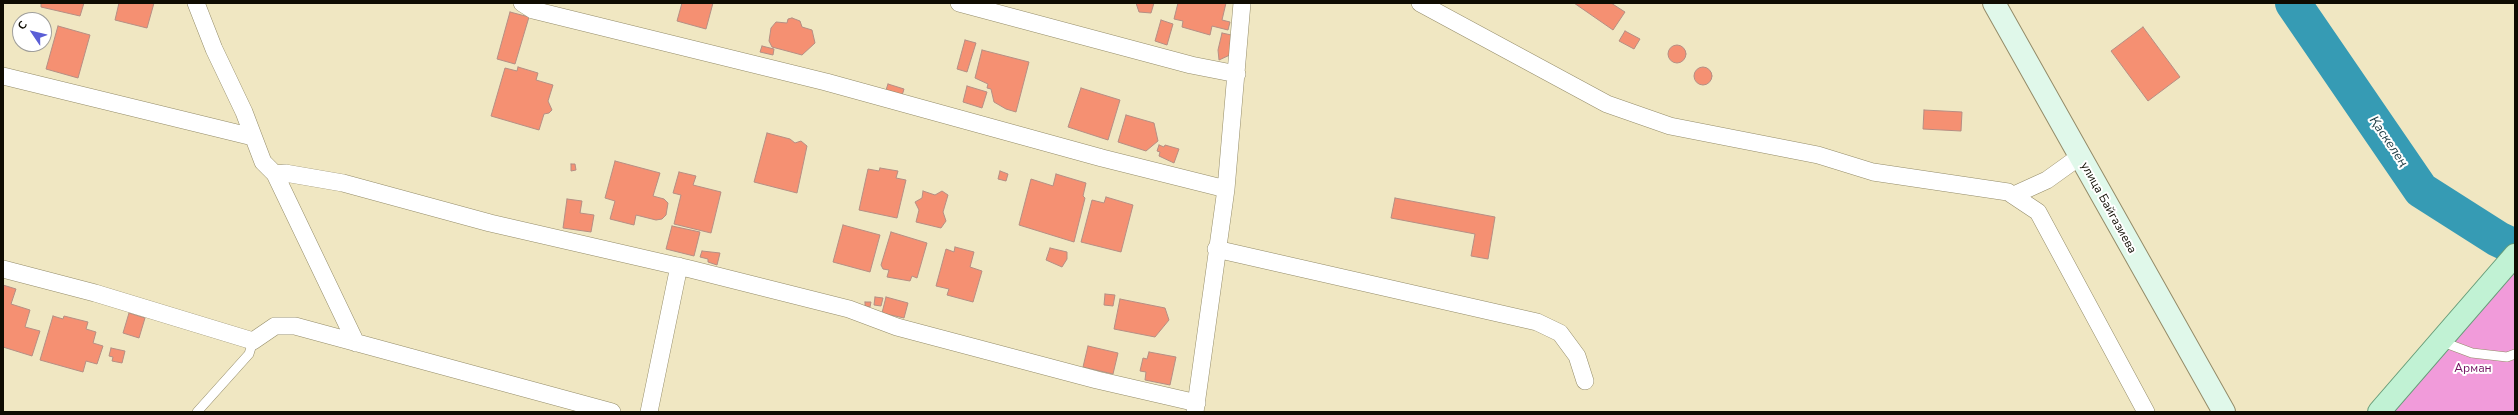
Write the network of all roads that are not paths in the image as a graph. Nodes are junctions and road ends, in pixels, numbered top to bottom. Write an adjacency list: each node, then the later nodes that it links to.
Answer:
1 (196, 3): 9 (street)
2 (522, 3): 12 (street)
3 (958, 3): 7 (street)
4 (1242, 3): 7 (street)
5 (1420, 3): 13 (street)
6 (1994, 3): 10 (main road, улица Байгазиева)
7 (1237, 74): 12 (street)
8 (3, 76): 9 (street)
9 (253, 137): 11 (street)
10 (2079, 157): 13 (street); 28 (main road, улица Байгазиева)
11 (275, 174): 16 (street); 20 (street)
12 (1226, 189): 14 (street)
13 (2014, 195): 27 (street)
14 (1216, 249): 22 (street); 23 (street)
15 (2509, 262): 19 (main road)
16 (679, 266): 23 (street); 26 (street)
17 (3, 269): 18 (street)
18 (252, 341): 20 (street); 24 (lane)
19 (2440, 341): 21 (lane); 29 (main road)
20 (356, 343): 25 (street)
21 (2515, 354)
22 (1585, 381)
23 (1196, 408)
24 (197, 412)
25 (612, 412)
26 (649, 412)
27 (2146, 412)
28 (2224, 412)
29 (2379, 412)

